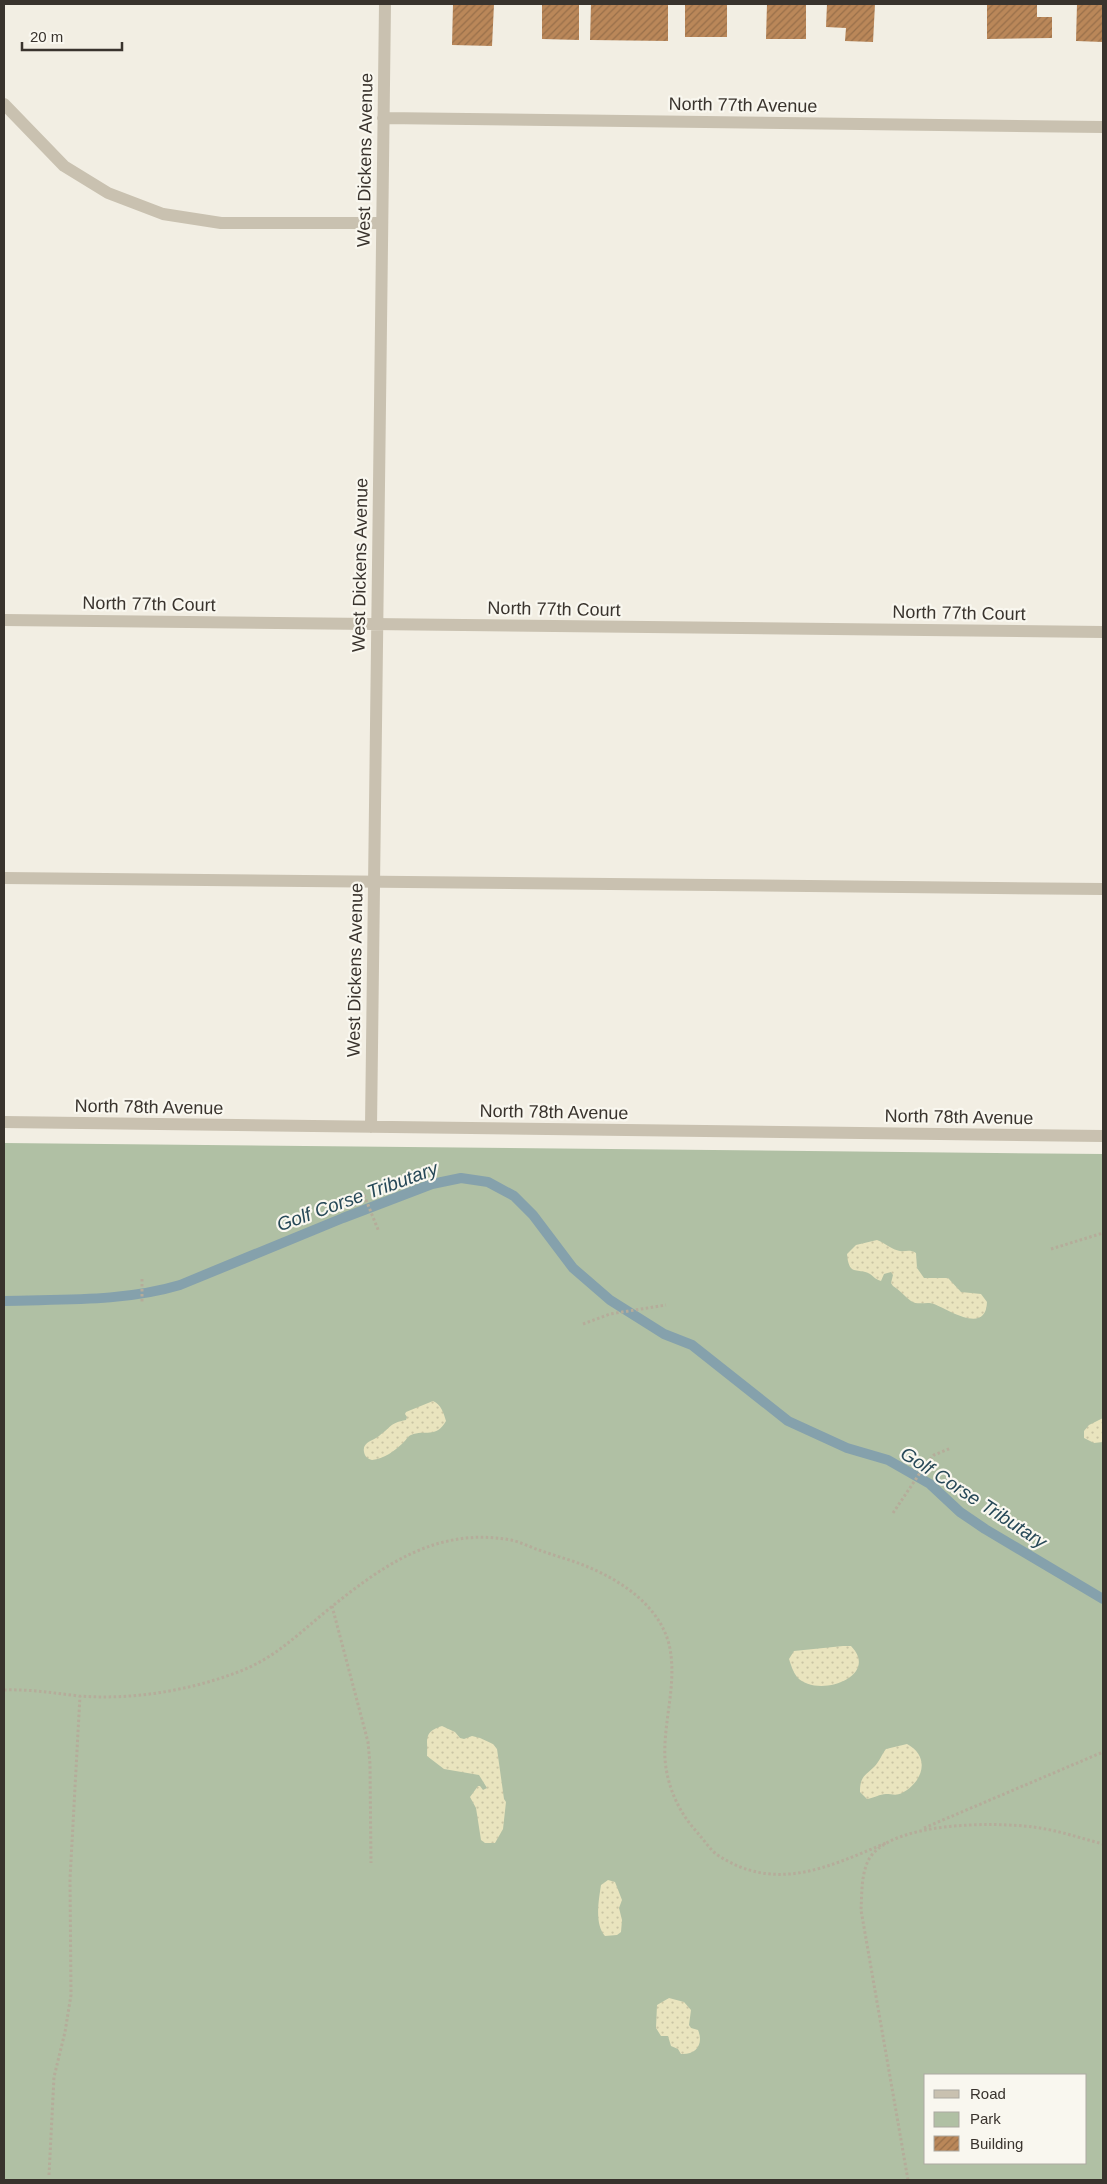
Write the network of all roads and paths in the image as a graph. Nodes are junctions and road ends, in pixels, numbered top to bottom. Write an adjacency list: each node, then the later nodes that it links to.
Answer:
1 (385, 4): 3 (street, West Dickens Avenue)
2 (4, 104): 5 (street)
3 (383, 118): 4 (street, North 77th Avenue); 5 (street, West Dickens Avenue)
4 (1103, 127)
5 (381, 223): 7 (street, West Dickens Avenue)
6 (4, 620): 7 (street, North 77th Court)
7 (377, 624): 8 (street, North 77th Court); 10 (street, West Dickens Avenue)
8 (1103, 632)
9 (4, 878): 10 (street)
10 (374, 882): 11 (street); 13 (street, West Dickens Avenue)
11 (1103, 889)
12 (4, 1122): 13 (street, North 78th Avenue)
13 (371, 1127): 14 (street, North 78th Avenue)
14 (1103, 1136)
15 (364, 1195): 16 (path)
16 (379, 1232)
17 (1103, 1234): 18 (path)
18 (1051, 1249)
19 (142, 1279): 20 (path)
20 (142, 1304)
21 (666, 1305): 22 (path)
22 (583, 1324)
23 (951, 1448): 24 (path)
24 (893, 1513)
25 (332, 1606): 27 (path); 30 (path); 32 (path)
26 (4, 1690): 27 (path)
27 (80, 1696): 33 (path)
28 (1103, 1752): 29 (path)
29 (920, 1830): 30 (path); 31 (path)
30 (886, 1843): 34 (path)
31 (1103, 1844)
32 (371, 1863)
33 (49, 2176)
34 (908, 2180)

